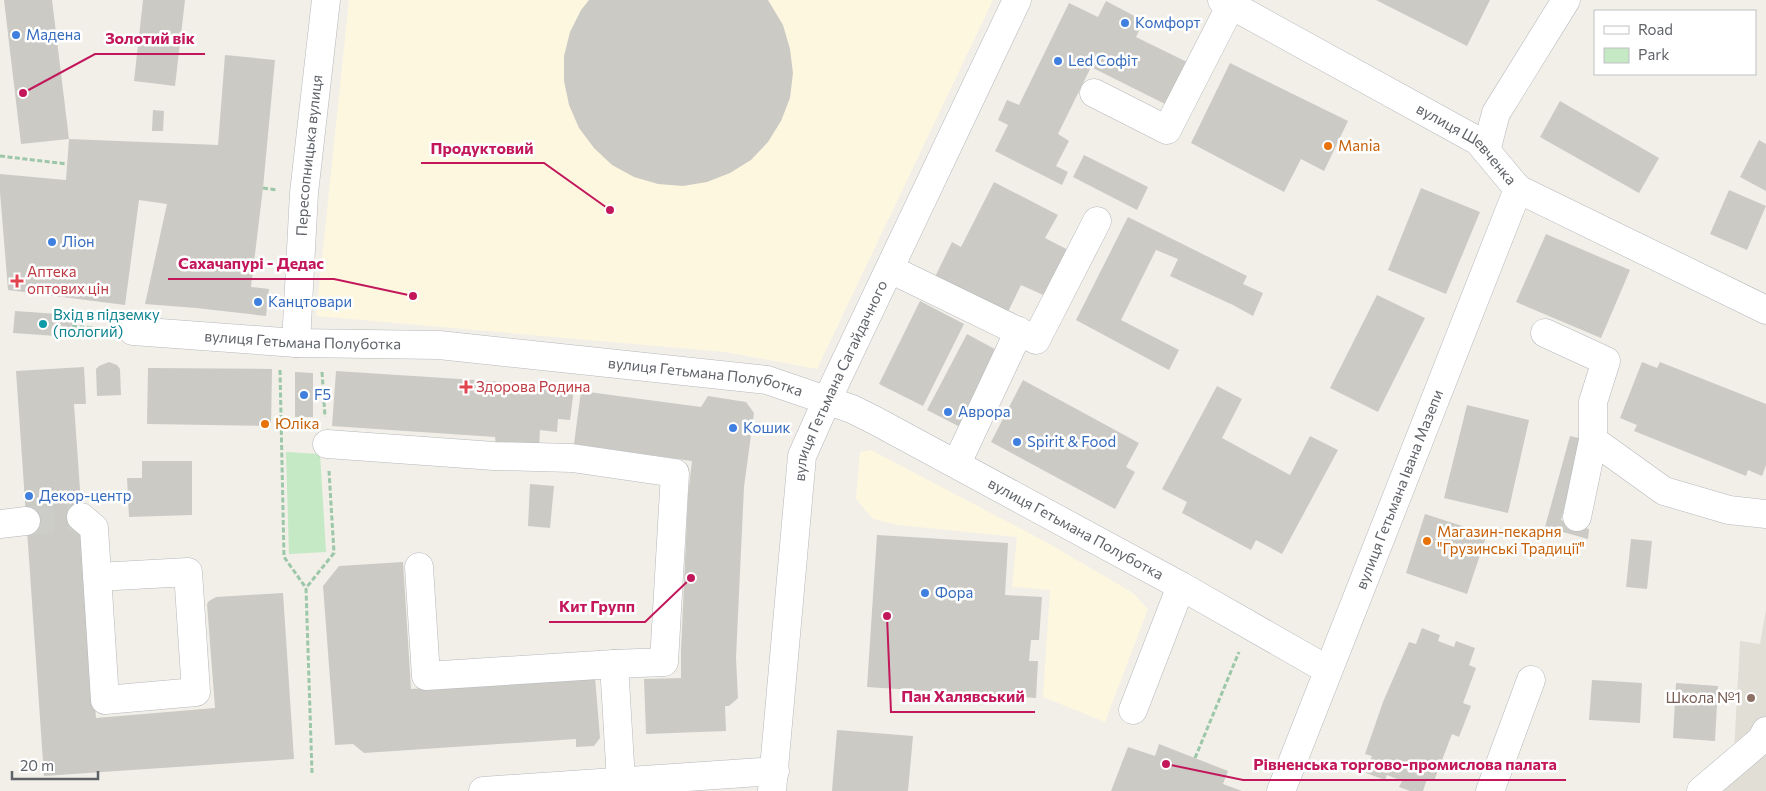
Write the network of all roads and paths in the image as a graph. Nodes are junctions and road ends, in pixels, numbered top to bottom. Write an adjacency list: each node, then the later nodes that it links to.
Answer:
1 (326, 0): 17 (street, Пересопницька вулиця)
2 (1017, 0): 11 (street, вулиця Гетьмана Сагайдачного)
3 (1566, 0): 6 (street)
4 (1226, 2): 5 (street); 6 (street, вулиця Шевченка)
5 (1094, 93)
6 (1486, 151): 9 (street, вулиця Шевченка)
7 (0, 156): 8 (path)
8 (67, 164)
9 (1518, 189): 12 (street, вулиця Шевченка); 31 (street, вулиця Гетьмана Івана Мазепи)
10 (1097, 221): 15 (street)
11 (890, 269): 15 (street); 18 (street, вулиця Гетьмана Сагайдачного)
12 (1766, 310)
13 (72, 326): 14 (path)
14 (133, 331): 17 (street, вулиця Гетьмана Полуботка)
15 (1019, 331): 21 (street)
16 (1544, 333): 19 (street)
17 (296, 352): 18 (street, вулиця Гетьмана Полуботка); 20 (path); 28 (path)
18 (827, 400): 21 (street, вулиця Гетьмана Полуботка); 38 (street, вулиця Гетьмана Сагайдачного)
19 (1593, 440): 22 (street); 24 (street)
20 (327, 444): 28 (path); 30 (street)
21 (957, 463): 27 (street, вулиця Гетьмана Полуботка)
22 (1766, 514)
23 (82, 517): 26 (street)
24 (1577, 518)
25 (419, 567): 30 (street)
26 (97, 576): 26 (street)
27 (1181, 586): 29 (street, вулиця Гетьмана Полуботка); 33 (street)
28 (306, 588): 36 (path)
29 (1251, 626): 31 (street, вулиця Гетьмана Полуботка); 35 (path)
30 (614, 664): 37 (street)
31 (1328, 670): 39 (street, вулиця Гетьмана Івана Мазепи)
32 (1531, 680): 41 (street)
33 (1133, 710)
34 (1766, 731): 42 (street)
35 (1194, 758)
36 (312, 773)
37 (621, 781): 38 (street); 40 (street)
38 (773, 781)
39 (1290, 788)
40 (483, 791)
41 (1490, 791)
42 (1701, 791)

